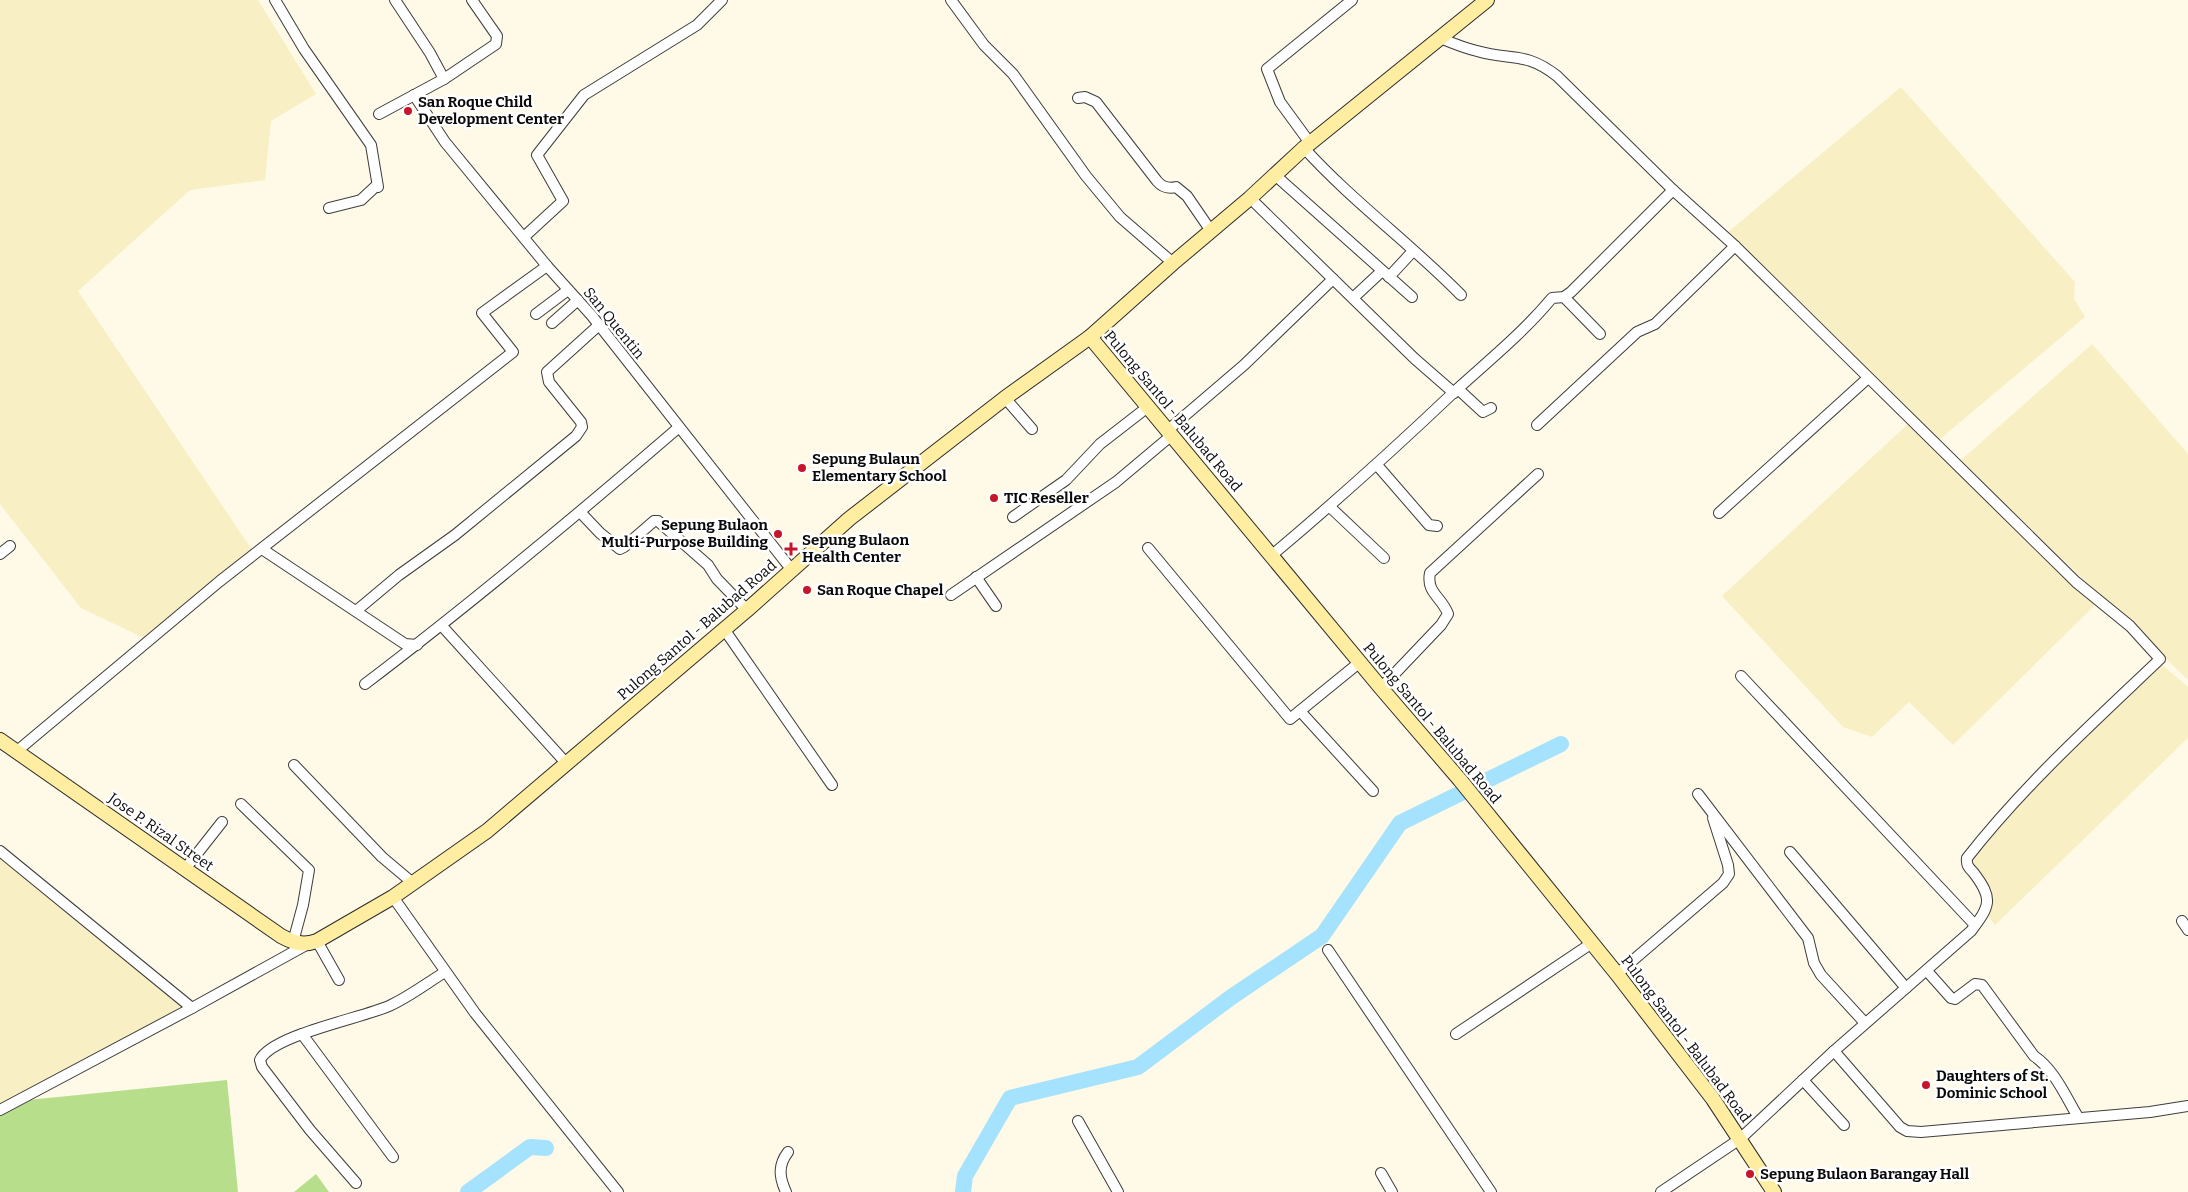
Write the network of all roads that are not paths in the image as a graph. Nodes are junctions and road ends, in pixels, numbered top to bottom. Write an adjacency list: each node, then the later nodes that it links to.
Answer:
1 (275, 0): 17 (street)
2 (395, 0): 9 (street)
3 (472, 0): 9 (street)
4 (722, 0): 19 (street)
5 (951, 0): 22 (street)
6 (1352, 0): 13 (street)
7 (1487, 0): 8 (street)
8 (1440, 38): 13 (street); 15 (street)
9 (444, 79): 10 (street)
10 (414, 96): 12 (street); 19 (street, San Quentin)
11 (1078, 98): 18 (street)
12 (379, 114)
13 (1307, 146): 14 (street); 21 (street)
14 (1275, 175): 16 (street); 24 (street)
15 (1673, 190): 20 (street); 29 (street)
16 (1250, 198): 18 (street); 25 (street)
17 (330, 208)
18 (1211, 231): 22 (street)
19 (525, 236): 23 (street, San Quentin)
20 (1735, 246): 37 (street); 42 (street)
21 (1413, 251): 24 (street); 27 (street)
22 (1173, 263): 36 (street)
23 (547, 266): 26 (street, San Quentin); 55 (street)
24 (1386, 274): 28 (street); 30 (street)
25 (1332, 279): 30 (street); 45 (street)
26 (568, 290): 31 (street, San Quentin); 32 (street)
27 (1461, 295)
28 (1412, 297)
29 (1564, 297): 35 (street); 38 (street)
30 (1353, 298): 38 (street)
31 (578, 300): 33 (street); 34 (street, San Quentin)
32 (536, 314)
33 (552, 323)
34 (599, 325): 43 (street, San Quentin); 64 (street)
35 (1600, 334)
36 (1090, 337): 39 (street, Pulong Santol - Balubad Road); 40 (street, Pulong Santol - Balubad Road)
37 (1868, 378): 50 (street); 88 (street)
38 (1456, 391): 41 (street); 46 (street)
39 (1005, 398): 44 (street); 59 (street, Pulong Santol - Balubad Road)
40 (1149, 406): 45 (street, Pulong Santol - Balubad Road); 51 (street)
41 (1491, 408)
42 (1537, 425)
43 (678, 428): 49 (street); 59 (street, San Quentin)
44 (1032, 429)
45 (1170, 433): 57 (street, Pulong Santol - Balubad Road); 60 (street)
46 (1377, 465): 48 (street); 52 (street)
47 (1538, 474): 71 (street)
48 (1330, 507): 57 (street); 58 (street)
49 (581, 513): 63 (street); 65 (street)
50 (1719, 513)
51 (1013, 517)
52 (1437, 526)
53 (10, 546): 56 (street)
54 (1148, 548): 72 (street)
55 (262, 549): 64 (street); 74 (street)
56 (0, 554)
57 (1271, 556): 68 (street, Pulong Santol - Balubad Road)
58 (1384, 558)
59 (791, 569): 63 (street, Pulong Santol - Balubad Road)
60 (976, 577): 61 (street); 62 (street)
61 (951, 594)
62 (996, 606)
63 (747, 610): 66 (street, Pulong Santol - Balubad Road)
64 (356, 611): 67 (street)
65 (442, 626): 67 (street); 75 (street)
66 (724, 629): 75 (street, Pulong Santol - Balubad Road); 77 (street)
67 (416, 645): 70 (street)
68 (1360, 662): 71 (street, Pulong Santol - Balubad Road); 72 (street)
69 (1741, 676): 88 (street)
70 (365, 684)
71 (1381, 688): 90 (street, Pulong Santol - Balubad Road)
72 (1300, 711): 78 (street)
73 (0, 740): 74 (street, Jose P. Rizal Street)
74 (17, 751): 85 (street, Jose P. Rizal Street)
75 (567, 764): 86 (street, Pulong Santol - Balubad Road)
76 (294, 765): 86 (street)
77 (832, 785)
78 (1372, 791)
79 (1698, 794): 81 (street)
80 (241, 804): 89 (street)
81 (1710, 810): 94 (street); 98 (street)
82 (222, 822): 85 (street)
83 (0, 851): 97 (street)
84 (1790, 852): 96 (street)
85 (185, 869): 89 (street, Jose P. Rizal Street)
86 (414, 884): 87 (street, Pulong Santol - Balubad Road)
87 (393, 897): 89 (street, Pulong Santol - Balubad Road); 93 (street)
88 (1976, 925): 92 (street)
89 (305, 943): 95 (street); 97 (street)
90 (1592, 943): 94 (street, Pulong Santol - Balubad Road); 100 (street)
91 (1328, 950): 117 (street)
92 (1927, 971): 96 (street); 105 (street)
93 (445, 972): 99 (street); 113 (street)
94 (1617, 974): 108 (street, Pulong Santol - Balubad Road)
95 (339, 980)
96 (1906, 988): 98 (street)
97 (192, 1008): 104 (street)
98 (1865, 1023): 101 (street)
99 (302, 1034): 110 (street); 112 (street)
100 (1456, 1034)
101 (1834, 1050): 102 (street); 105 (street)
102 (1803, 1080): 107 (street); 108 (street)
103 (2188, 1106): 105 (street)
104 (0, 1110)
105 (2078, 1117)
106 (1078, 1121): 115 (street)
107 (1844, 1125)
108 (1740, 1139): 118 (street); 119 (street, Pulong Santol - Balubad Road)
109 (788, 1152): 114 (street)
110 (393, 1157)
111 (1381, 1174): 116 (street)
112 (356, 1183)
113 (618, 1192)
114 (786, 1192)
115 (1118, 1192)
116 (1392, 1192)
117 (1491, 1192)
118 (1661, 1192)
119 (1774, 1192)

